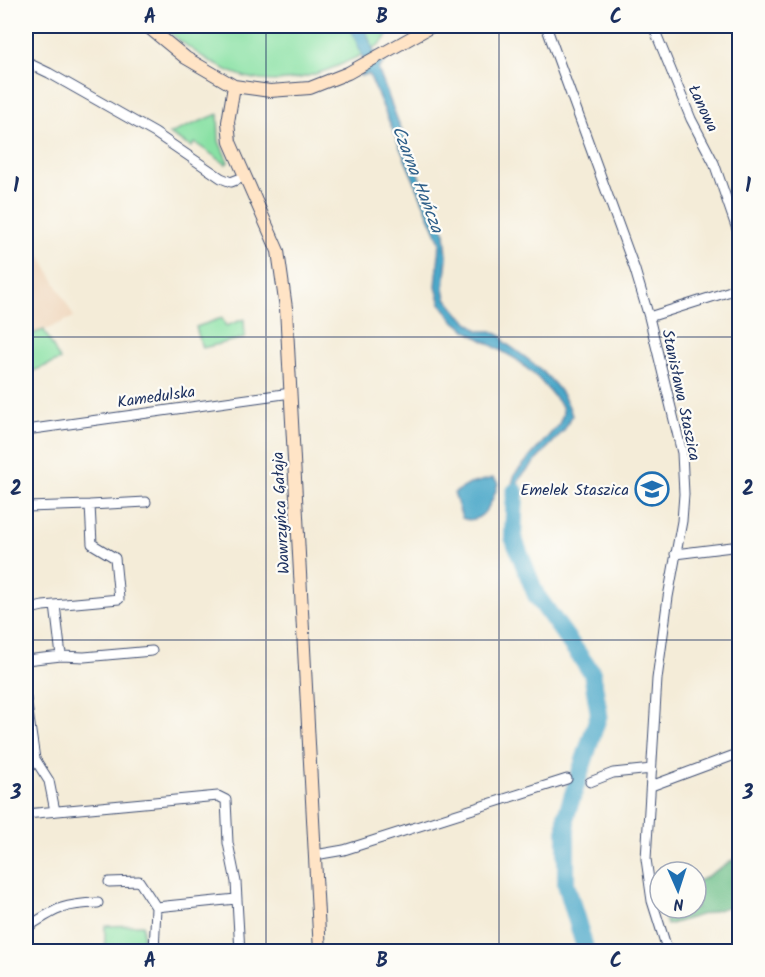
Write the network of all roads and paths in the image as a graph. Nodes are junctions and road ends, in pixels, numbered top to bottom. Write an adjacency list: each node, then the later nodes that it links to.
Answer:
1 (147, 26): 6 (street)
2 (432, 26): 6 (street)
3 (546, 26): 10 (street, Stanisława Staszica)
4 (653, 26): 8 (street, Łanowa)
5 (26, 62): 7 (street)
6 (234, 87): 7 (street, Wawrzyńca Gałaja)
7 (244, 177): 11 (street, Wawrzyńca Gałaja)
8 (740, 238)
9 (740, 288): 10 (street)
10 (650, 317): 17 (street, Stanisława Staszica)
11 (291, 393): 12 (street, Kamedulska); 31 (street, Wawrzyńca Gałaja)
12 (26, 430)
13 (146, 502): 14 (street)
14 (90, 505): 15 (street); 18 (street)
15 (26, 507)
16 (740, 546): 17 (street)
17 (675, 554): 25 (street, Stanisława Staszica)
18 (55, 605): 19 (street); 21 (street)
19 (26, 610)
20 (152, 651): 21 (street)
21 (61, 656): 22 (street)
22 (26, 660)
23 (26, 698): 29 (street)
24 (740, 753): 28 (street)
25 (652, 769): 27 (street); 28 (street, Stanisława Staszica)
26 (567, 779): 31 (street)
27 (590, 783)
28 (651, 786): 40 (street, Stanisława Staszica)
29 (55, 811): 30 (street); 33 (street)
30 (26, 814)
31 (315, 855): 39 (street, Wawrzyńca Gałaja)
32 (109, 882): 35 (street)
33 (236, 899): 35 (street); 38 (street)
34 (98, 903): 36 (street)
35 (156, 907): 37 (street)
36 (26, 928)
37 (154, 951)
38 (240, 951)
39 (320, 951)
40 (668, 951)

